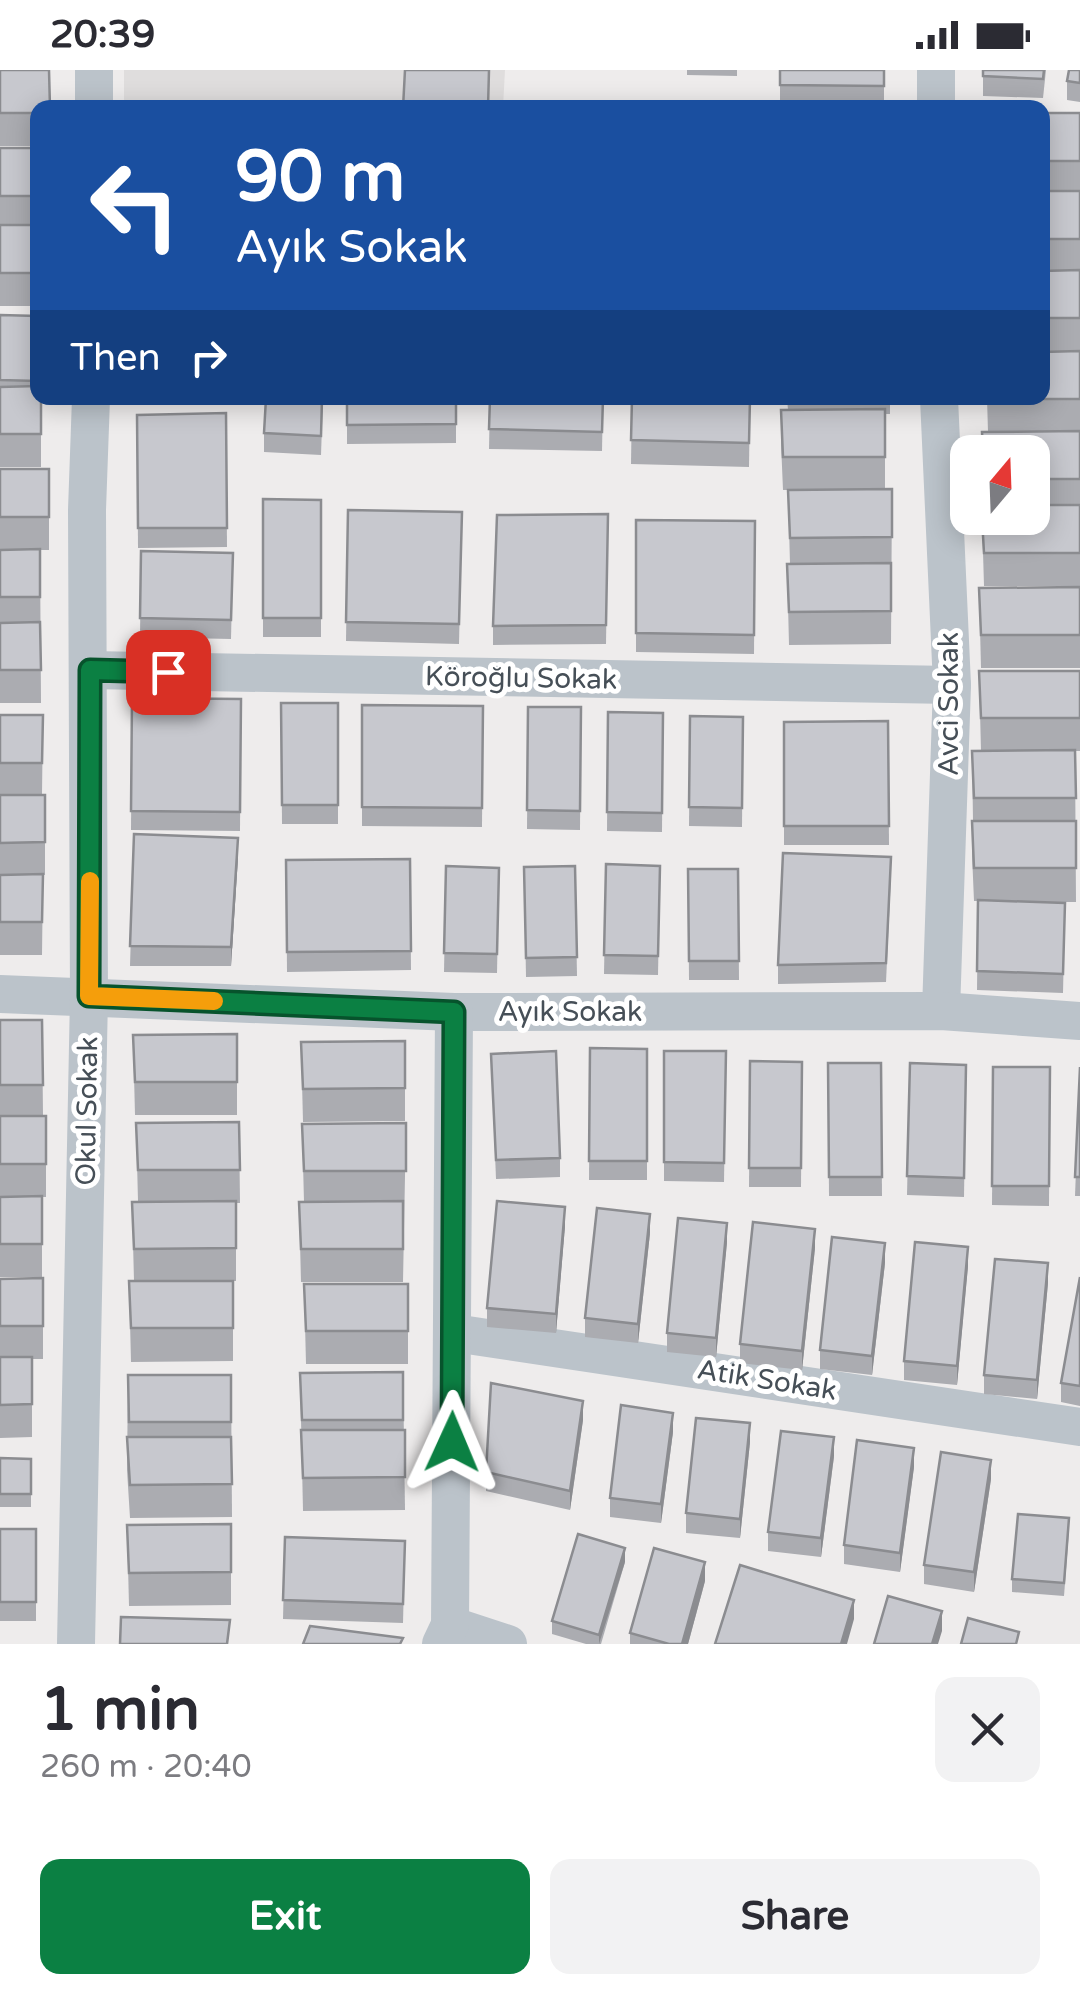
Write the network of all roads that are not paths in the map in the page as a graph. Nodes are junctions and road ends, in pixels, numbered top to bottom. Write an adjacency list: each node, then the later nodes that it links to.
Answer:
1 (94, 70): 3 (street)
2 (936, 70): 4 (street)
3 (94, 100)
4 (936, 100)
5 (91, 405): 7 (street, Okul Sokak)
6 (939, 405): 8 (street, Avci Sokak)
7 (90, 670): 8 (street, Köroğlu Sokak); 10 (street, Okul Sokak)
8 (952, 685): 12 (street, Avci Sokak)
9 (0, 994): 10 (street, Ayık Sokak)
10 (89, 996): 11 (street, Ayık Sokak); 17 (street, Okul Sokak)
11 (454, 1012): 12 (street, Ayık Sokak); 14 (street)
12 (941, 1012): 13 (street, Ayık Sokak)
13 (1080, 1021)
14 (454, 1333): 15 (street, Atik Sokak); 16 (street)
15 (1080, 1427)
16 (445, 1635): 18 (street)
17 (76, 1644)
18 (508, 1644)

